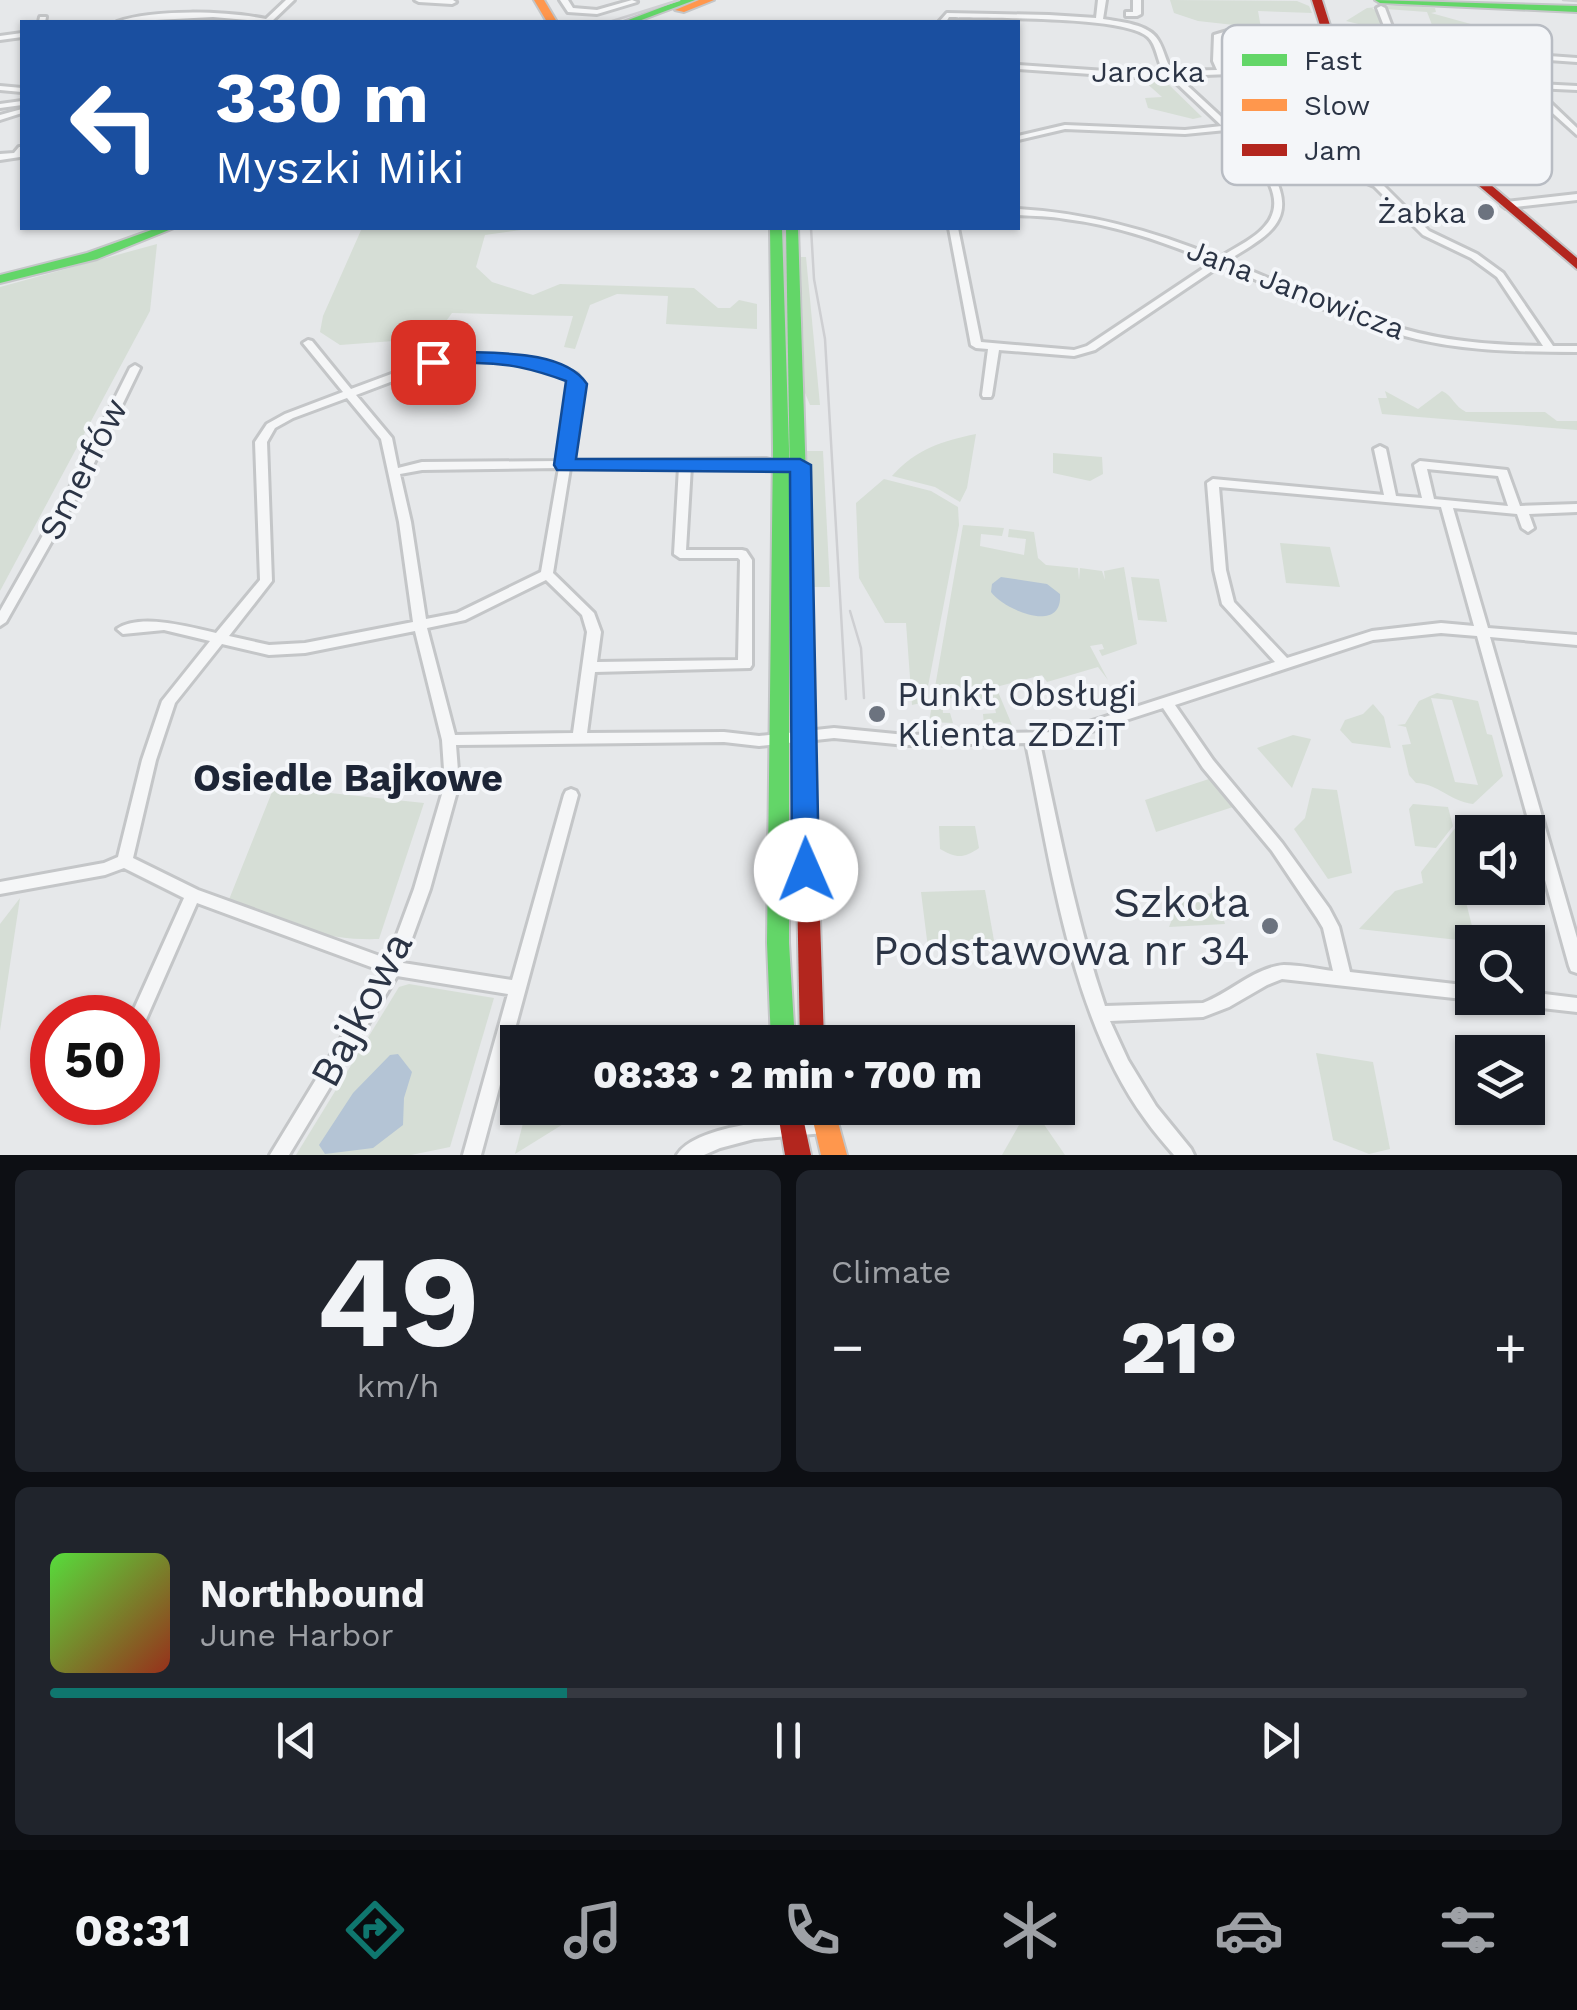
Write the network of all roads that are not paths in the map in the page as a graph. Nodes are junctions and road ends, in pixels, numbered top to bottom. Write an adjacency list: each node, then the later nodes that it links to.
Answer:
1 (290, 0): 21 (street)
2 (418, 0): 11 (street)
3 (564, 0): 12 (street)
4 (690, 0): 22 (main road)
5 (709, 0): 23 (main road)
6 (993, 0): 17 (street)
7 (1102, 0): 24 (street)
8 (1137, 0): 16 (street)
9 (1317, 0): 25 (main road)
10 (1328, 0): 26 (main road)
11 (452, 2)
12 (633, 2)
13 (1500, 2): 14 (main road); 15 (main road)
14 (1380, 4)
15 (1576, 8)
16 (1129, 14)
17 (993, 18): 18 (street); 24 (street)
18 (945, 19)
19 (139, 20): 20 (street)
20 (255, 20)
21 (270, 20)
22 (634, 20)
23 (653, 20)
24 (1099, 21): 32 (street)
25 (1325, 25)
26 (1336, 25)
27 (1222, 34): 31 (street)
28 (1552, 58): 29 (street)
29 (1577, 60)
30 (1020, 67): 32 (street, Jarocka)
31 (1222, 71): 32 (street, Jarocka)
32 (1172, 74): 36 (street)
33 (1552, 87): 34 (street, Jarocka)
34 (1577, 88)
35 (1552, 110): 38 (street)
36 (1222, 124)
37 (1222, 129): 39 (street)
38 (1577, 132)
39 (1020, 138)
40 (1274, 185): 50 (street)
41 (1378, 185): 55 (street)
42 (1483, 185): 44 (main road)
43 (1577, 197): 44 (street)
44 (1506, 205): 51 (main road)
45 (1020, 212): 50 (street, Jana Janowicza)
46 (154, 230): 52 (main road)
47 (776, 230): 64 (main road)
48 (792, 230): 62 (main road)
49 (953, 230): 54 (street)
50 (1223, 262): 54 (street); 55 (street, Jana Janowicza)
51 (1577, 264)
52 (0, 276)
53 (308, 343): 58 (street, Bajkowa)
54 (994, 346): 59 (street)
55 (1550, 349): 56 (street, Jana Janowicza)
56 (1577, 349)
57 (135, 368): 73 (street, Smerfów)
58 (352, 393): 61 (street); 65 (street, Bajkowa); 77 (street)
59 (987, 395)
60 (1380, 449): 66 (street)
61 (564, 465): 63 (street); 65 (street); 72 (street)
62 (800, 465): 64 (street); 82 (main road)
63 (685, 466): 64 (street); 80 (street)
64 (781, 466): 84 (main road)
65 (394, 472): 74 (street, Bajkowa)
66 (1390, 498): 67 (street); 79 (street)
67 (1429, 502): 68 (street); 70 (street)
68 (1446, 504): 70 (street); 76 (street)
69 (1577, 508): 70 (street)
70 (1518, 510): 71 (street)
71 (1528, 528)
72 (547, 574): 74 (street); 80 (street)
73 (0, 622)
74 (420, 625): 77 (street); 85 (street, Bajkowa)
75 (123, 629): 77 (street)
76 (1480, 630): 78 (street); 79 (street); 91 (street)
77 (220, 640): 88 (street)
78 (1577, 640)
79 (1284, 663): 81 (street)
80 (590, 666): 83 (street)
81 (1167, 704): 86 (street); 93 (street)
82 (804, 736): 84 (street); 86 (street); 101 (main road)
83 (580, 737): 84 (street); 85 (street)
84 (780, 737): 100 (main road)
85 (450, 740): 92 (street, Bajkowa)
86 (1032, 740): 99 (street)
87 (571, 794): 94 (street)
88 (125, 861): 89 (street); 90 (street)
89 (0, 888)
90 (193, 896): 92 (street); 96 (street)
91 (1577, 966)
92 (393, 968): 94 (street); 105 (street, Bajkowa)
93 (1343, 978): 95 (street); 99 (street)
94 (518, 988): 106 (street)
95 (1455, 990)
96 (149, 995)
97 (1545, 1001): 98 (street)
98 (1577, 1005)
99 (1099, 1014): 110 (street)
100 (782, 1025)
101 (810, 1025)
102 (765, 1125): 107 (street)
103 (792, 1125): 108 (main road)
104 (826, 1125): 109 (main road)
105 (279, 1155)
106 (472, 1155)
107 (686, 1155)
108 (798, 1155)
109 (834, 1155)
110 (1185, 1155)

